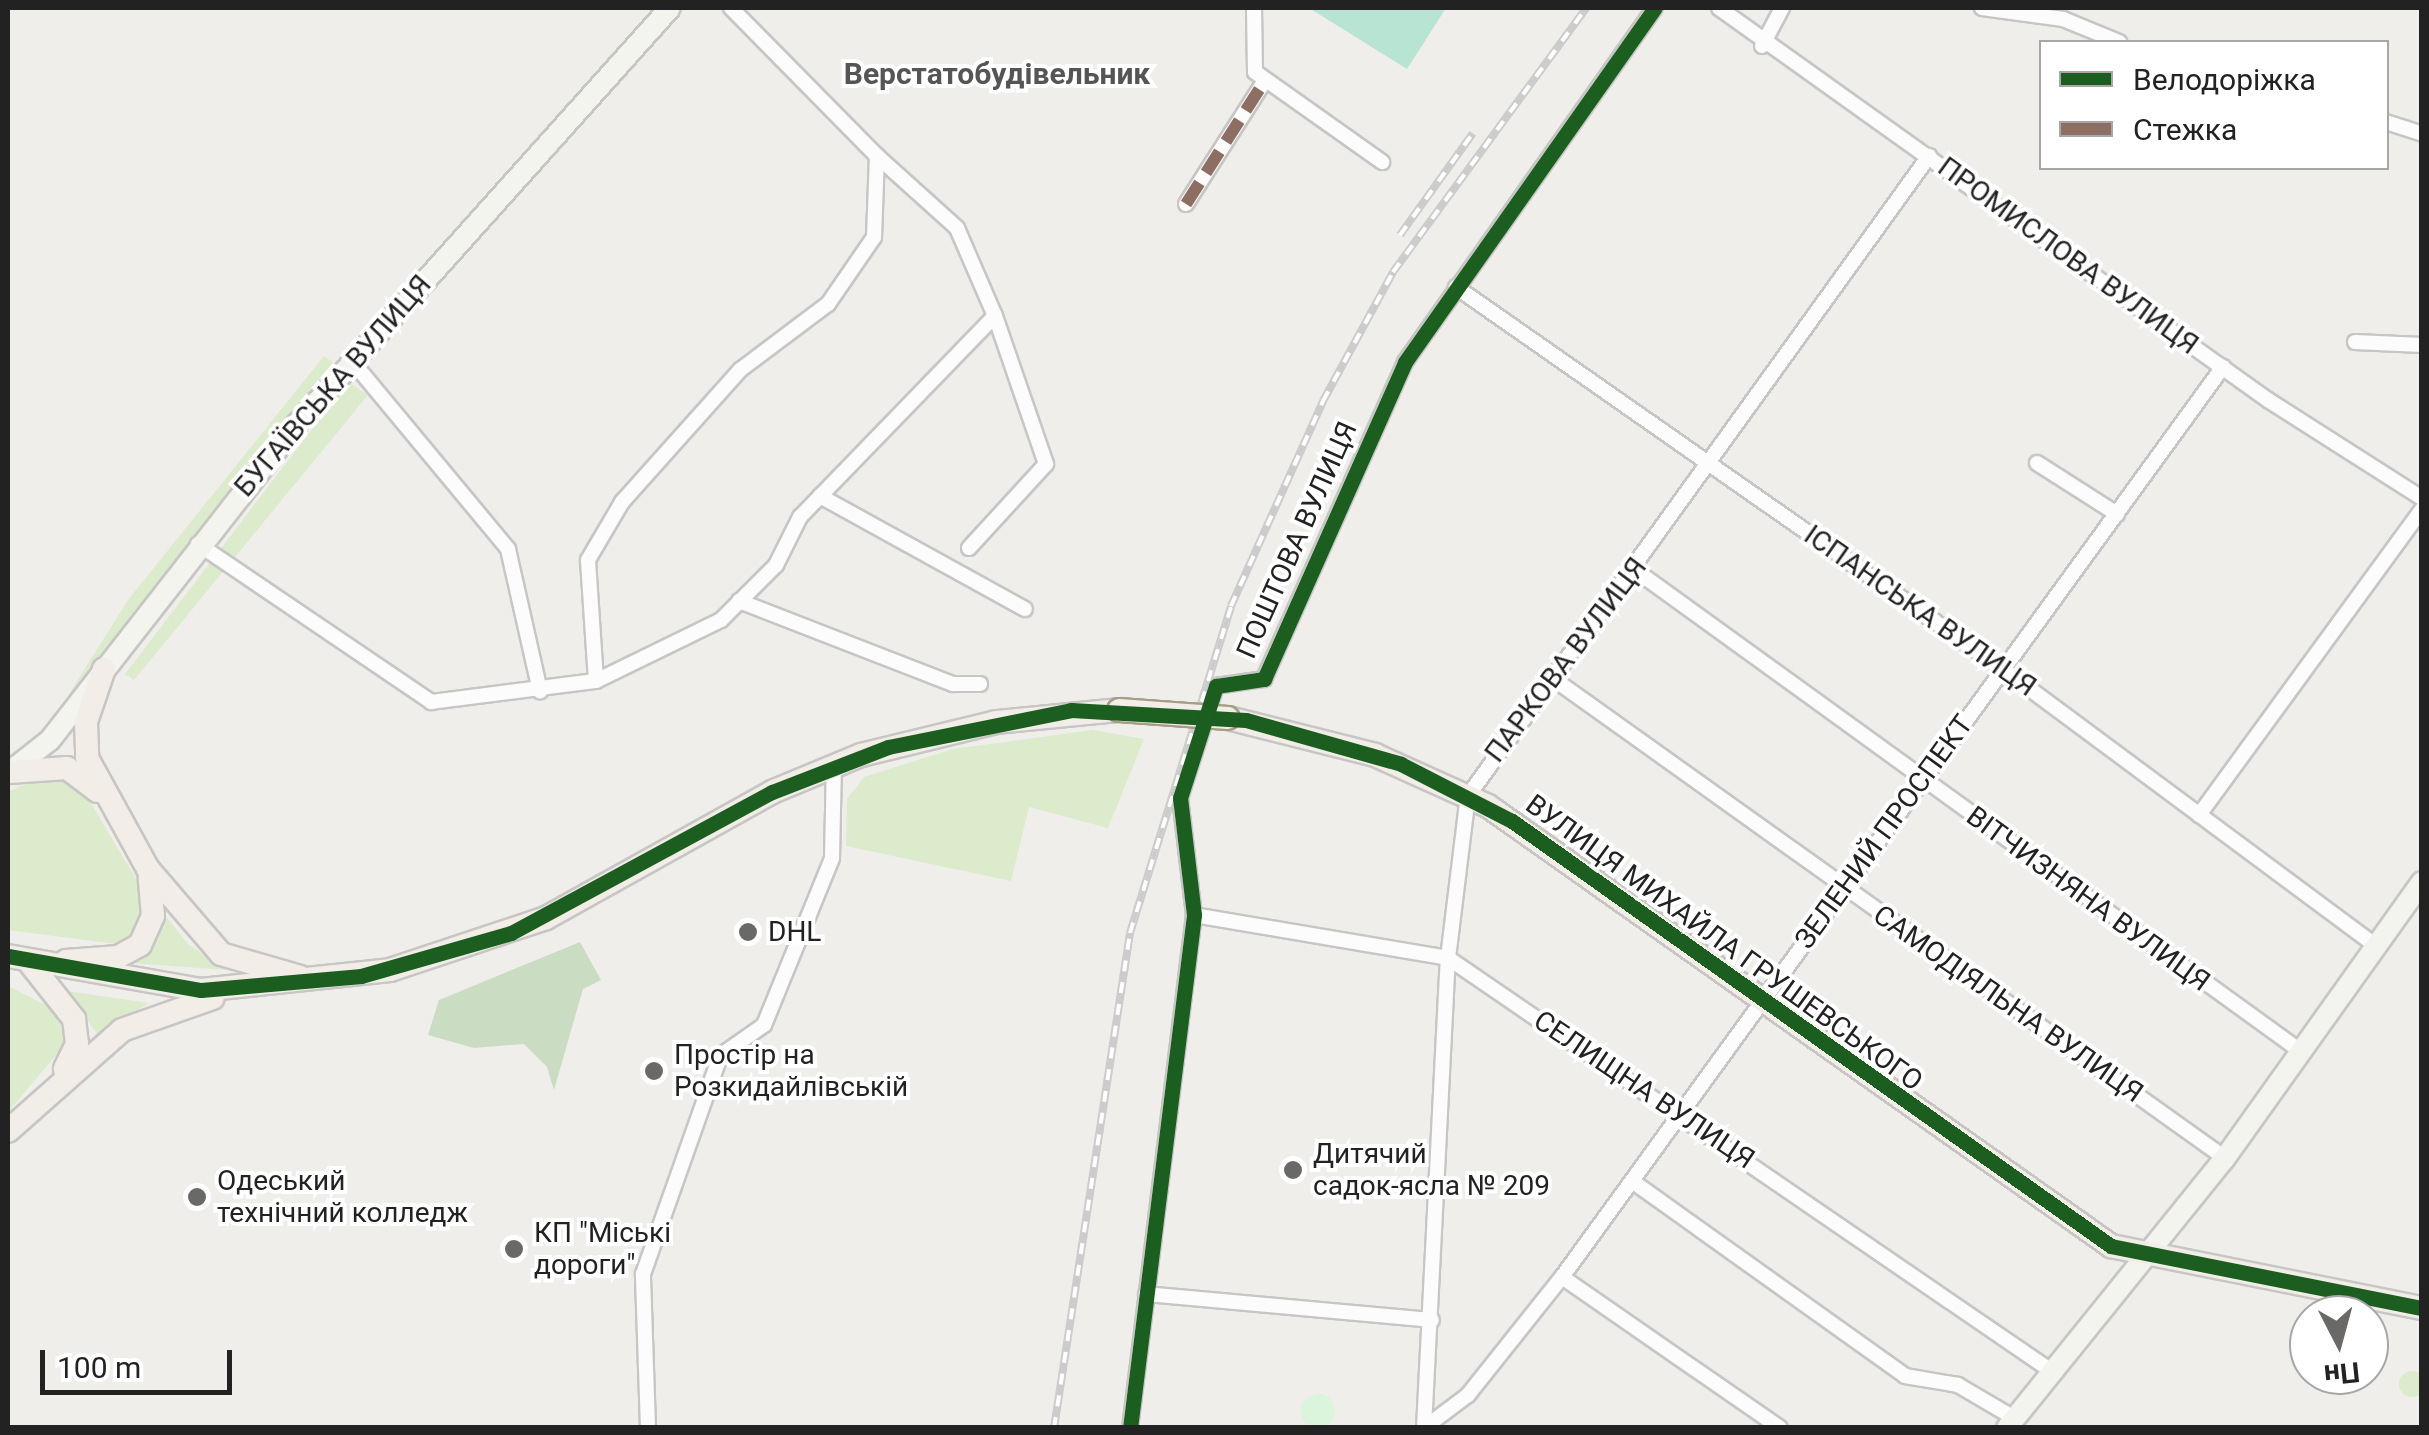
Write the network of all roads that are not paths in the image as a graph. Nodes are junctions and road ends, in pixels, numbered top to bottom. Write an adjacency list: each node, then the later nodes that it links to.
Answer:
1 (670, 8): 21 (main road, БУГАЇВСЬКА ВУЛИЦЯ)
2 (731, 8): 13 (street)
3 (1254, 8): 10 (street)
4 (1654, 8): 17 (street, ПОШТОВА ВУЛИЦЯ)
5 (1719, 8): 9 (street, ПРОМИСЛОВА ВУЛИЦЯ)
6 (1782, 8): 9 (street)
7 (1982, 8): 8 (street)
8 (2114, 40)
9 (1762, 46): 14 (street, ПРОМИСЛОВА ВУЛИЦЯ)
10 (1264, 82): 15 (street); 16 (street)
11 (2389, 123): 12 (street)
12 (2422, 134)
13 (877, 156): 18 (street); 37 (street)
14 (1929, 156): 22 (street, ПРОМИСЛОВА ВУЛИЦЯ); 24 (street, ПАРКОВА ВУЛИЦЯ)
15 (1382, 162)
16 (1186, 204)
17 (1456, 287): 24 (street, ІСПАНСЬКА ВУЛИЦЯ); 51 (street, ПОШТОВА ВУЛИЦЯ)
18 (994, 316): 25 (street); 30 (street)
19 (2355, 342): 20 (street)
20 (2422, 346)
21 (352, 361): 29 (main road, БУГАЇВСЬКА ВУЛИЦЯ); 39 (street)
22 (2223, 367): 26 (street, ПРОМИСЛОВА ВУЛИЦЯ); 28 (street, ЗЕЛЕНИЙ ПРОСПЕКТ)
23 (2037, 463): 28 (street)
24 (1711, 465): 31 (street, ПАРКОВА ВУЛИЦЯ); 34 (street, ІСПАНСЬКА ВУЛИЦЯ)
25 (820, 496): 32 (street); 33 (street)
26 (2422, 498)
27 (2422, 509): 47 (street)
28 (2117, 514): 34 (street, ЗЕЛЕНИЙ ПРОСПЕКТ)
29 (198, 544): 35 (main road, БУГАЇВСЬКА ВУЛИЦЯ); 39 (street)
30 (969, 548)
31 (1634, 570): 36 (street, ПАРКОВА ВУЛИЦЯ); 44 (street, ВІТЧИЗНЯНА ВУЛИЦЯ)
32 (740, 601): 37 (street); 38 (street)
33 (1025, 609)
34 (2003, 668): 44 (street, ЗЕЛЕНИЙ ПРОСПЕКТ); 47 (street, ІСПАНСЬКА ВУЛИЦЯ)
35 (104, 669): 40 (main road, БУГАЇВСЬКА ВУЛИЦЯ); 45 (main road)
36 (1548, 675): 46 (street, ПАРКОВА ВУЛИЦЯ); 50 (street, САМОДІЯЛЬНА ВУЛИЦЯ)
37 (596, 682): 39 (street)
38 (980, 684)
39 (540, 691)
40 (50, 740): 41 (main road); 43 (main road, БУГАЇВСЬКА ВУЛИЦЯ)
41 (8, 757)
42 (834, 765): 46 (main road, ВУЛИЦЯ МИХАЙЛА ГРУШЕВСЬКОГО, bridge); 55 (main road, ВУЛИЦЯ МИХАЙЛА ГРУШЕВСЬКОГО); 71 (street)
43 (8, 772): 45 (main road)
44 (1922, 780): 50 (street, ЗЕЛЕНИЙ ПРОСПЕКТ); 58 (street, ВІТЧИЗНЯНА ВУЛИЦЯ)
45 (102, 796): 48 (main road)
46 (1468, 796): 53 (street, ПАРКОВА ВУЛИЦЯ); 57 (main road, ВУЛИЦЯ МИХАЙЛА ГРУШЕВСЬКОГО)
47 (2199, 815): 52 (street, ІСПАНСЬКА ВУЛИЦЯ)
48 (148, 870): 54 (main road); 55 (main road)
49 (2422, 882): 52 (main road)
50 (1844, 888): 57 (street, ЗЕЛЕНИЙ ПРОСПЕКТ); 62 (street, САМОДІЯЛЬНА ВУЛИЦЯ)
51 (1194, 915): 53 (street, СЕЛИЩНА ВУЛИЦЯ); 66 (street, ПОШТОВА ВУЛИЦЯ)
52 (2376, 946): 58 (main road)
53 (1448, 958): 60 (street, СЕЛИЩНА ВУЛИЦЯ); 68 (street, ПАРКОВА ВУЛИЦЯ)
54 (20, 960): 56 (main road, ВУЛИЦЯ МИХАЙЛА ГРУШЕВСЬКОГО); 59 (main road)
55 (333, 981): 56 (main road, ВУЛИЦЯ МИХАЙЛА ГРУШЕВСЬКОГО)
56 (251, 990): 59 (main road)
57 (1762, 1001): 60 (street, ЗЕЛЕНИЙ ПРОСПЕКТ); 64 (main road, ВУЛИЦЯ МИХАЙЛА ГРУШЕВСЬКОГО)
58 (2300, 1050): 62 (main road)
59 (55, 1082): 61 (main road)
60 (1682, 1114): 63 (street, ЗЕЛЕНИЙ ПРОСПЕКТ); 69 (street, СЕЛИЩНА ВУЛИЦЯ)
61 (8, 1132)
62 (2225, 1158): 64 (main road)
63 (1632, 1181): 65 (street, ЗЕЛЕНИЙ ПРОСПЕКТ); 70 (street)
64 (2140, 1255): 67 (main road, ВУЛИЦЯ МИХАЙЛА ГРУШЕВСЬКОГО); 69 (main road)
65 (1562, 1277): 73 (street, ЗЕЛЕНИЙ ПРОСПЕКТ); 74 (street)
66 (1146, 1294): 68 (street); 72 (street, ПОШТОВА ВУЛИЦЯ)
67 (2422, 1308)
68 (1432, 1320): 73 (street, ПАРКОВА ВУЛИЦЯ)
69 (2050, 1370): 70 (main road)
70 (2010, 1423)
71 (648, 1428)
72 (1130, 1428)
73 (1424, 1428)
74 (1780, 1428)

